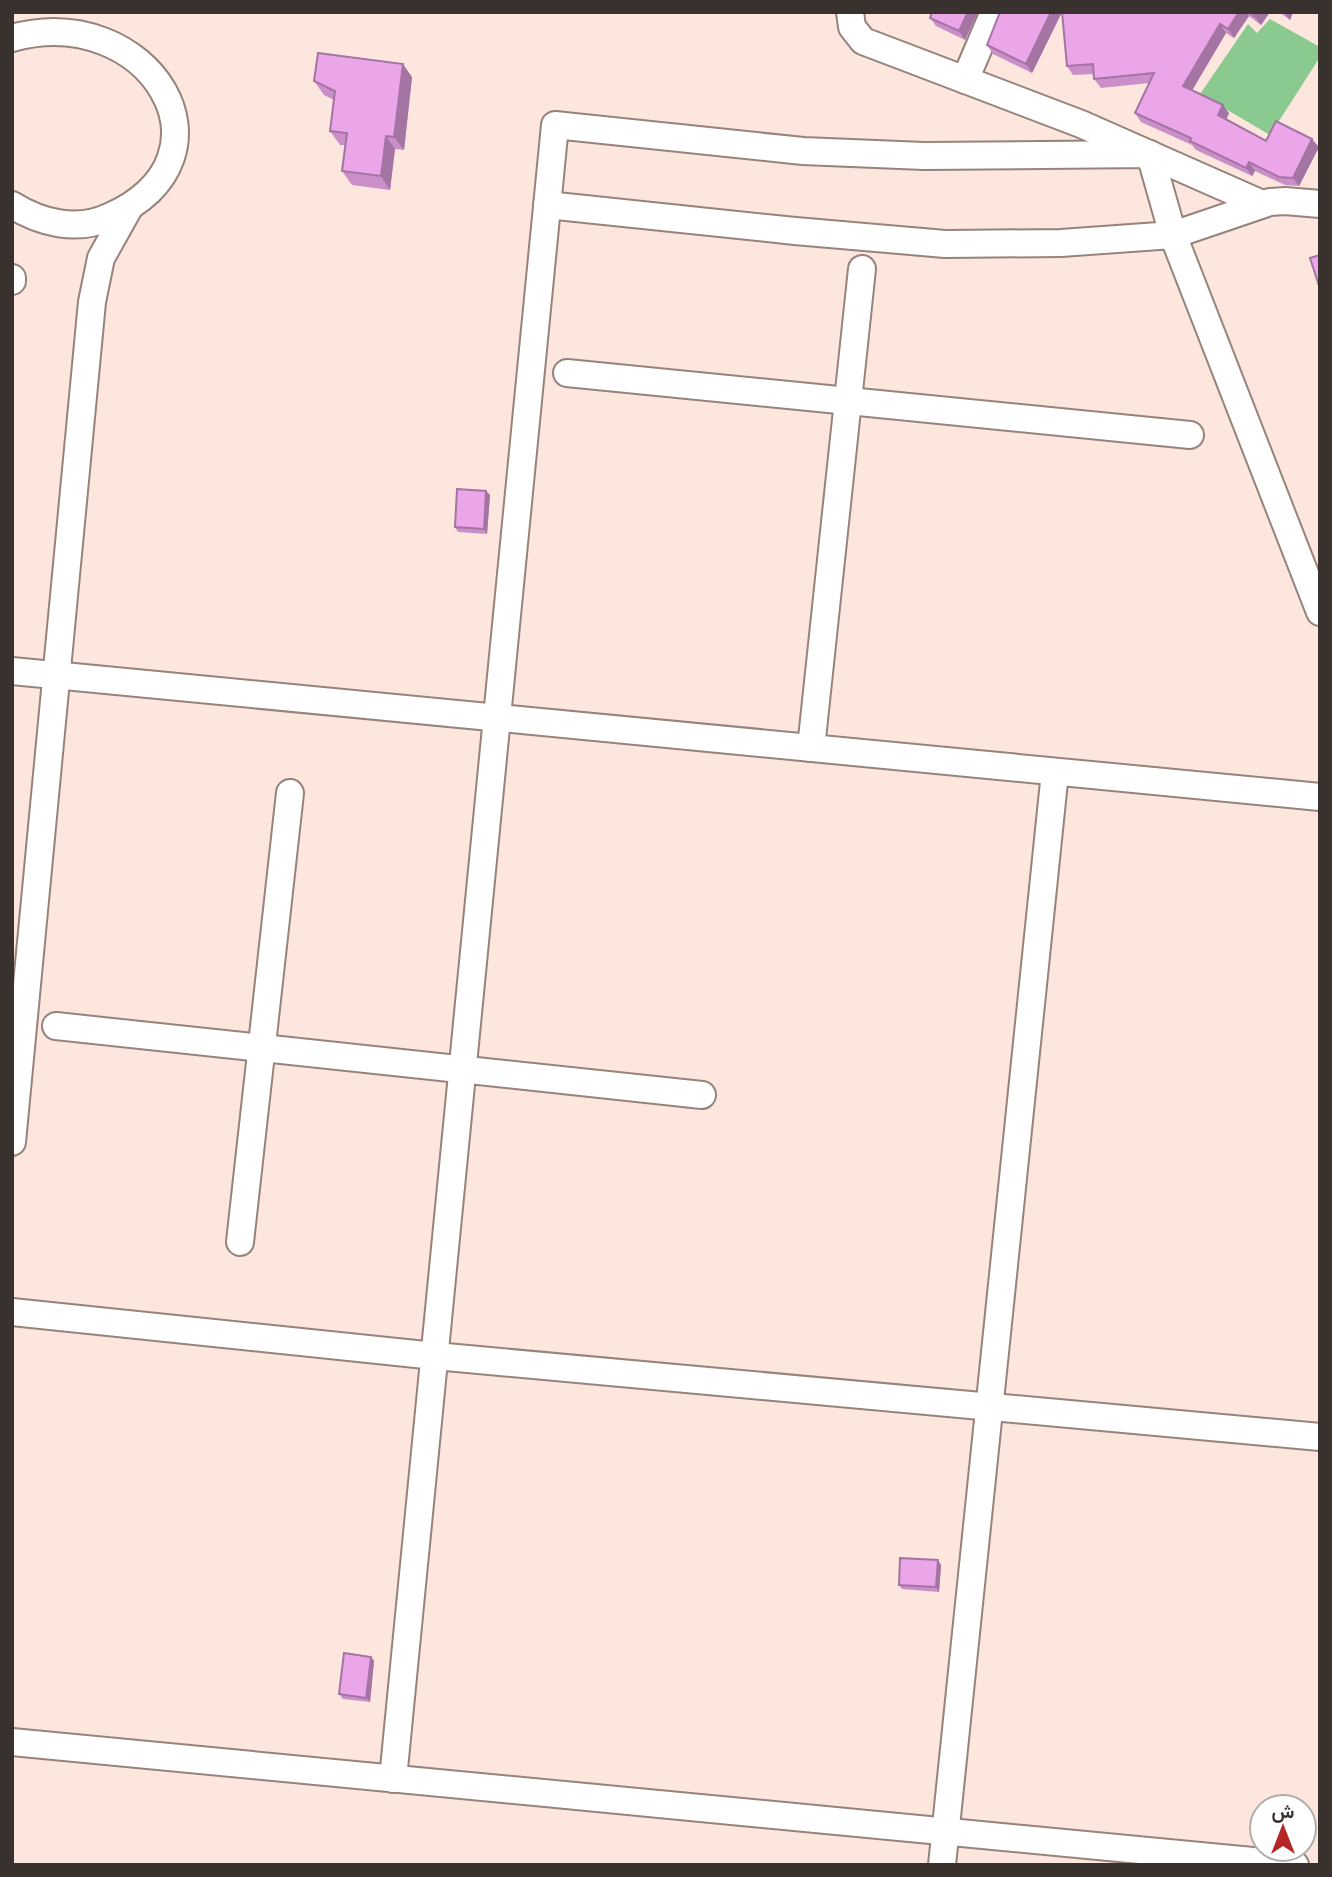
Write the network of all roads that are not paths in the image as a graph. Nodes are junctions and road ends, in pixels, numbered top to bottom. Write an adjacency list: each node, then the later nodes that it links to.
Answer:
1 (23, 12): 4 (street)
2 (850, 12): 6 (street)
3 (994, 12): 6 (street)
4 (12, 32)
5 (12, 38): 12 (street)
6 (965, 80): 7 (street)
7 (1150, 154): 8 (street); 11 (street); 13 (street)
8 (1262, 204): 9 (street); 13 (street)
9 (1320, 204)
10 (12, 205): 12 (street)
11 (547, 205): 13 (street); 21 (street)
12 (129, 208): 20 (street)
13 (1173, 235): 18 (street)
14 (862, 269): 16 (street)
15 (568, 373): 16 (street)
16 (848, 401): 17 (street); 22 (street)
17 (1190, 435)
18 (1320, 612)
19 (12, 671): 20 (street)
20 (57, 676): 21 (street); 30 (street)
21 (497, 718): 22 (street); 28 (street)
22 (811, 748): 23 (street)
23 (1055, 772): 25 (street); 34 (street)
24 (290, 793): 27 (street)
25 (1320, 797)
26 (56, 1026): 27 (street)
27 (262, 1047): 28 (street); 31 (street)
28 (464, 1069): 29 (street); 33 (street)
29 (702, 1095)
30 (12, 1142)
31 (240, 1242)
32 (12, 1312): 33 (street)
33 (435, 1356): 34 (street); 37 (street)
34 (989, 1407): 35 (street); 38 (street)
35 (1320, 1437)
36 (12, 1742): 37 (street)
37 (393, 1779): 38 (street)
38 (946, 1831): 39 (street); 40 (street)
39 (942, 1865)
40 (1295, 1865)

